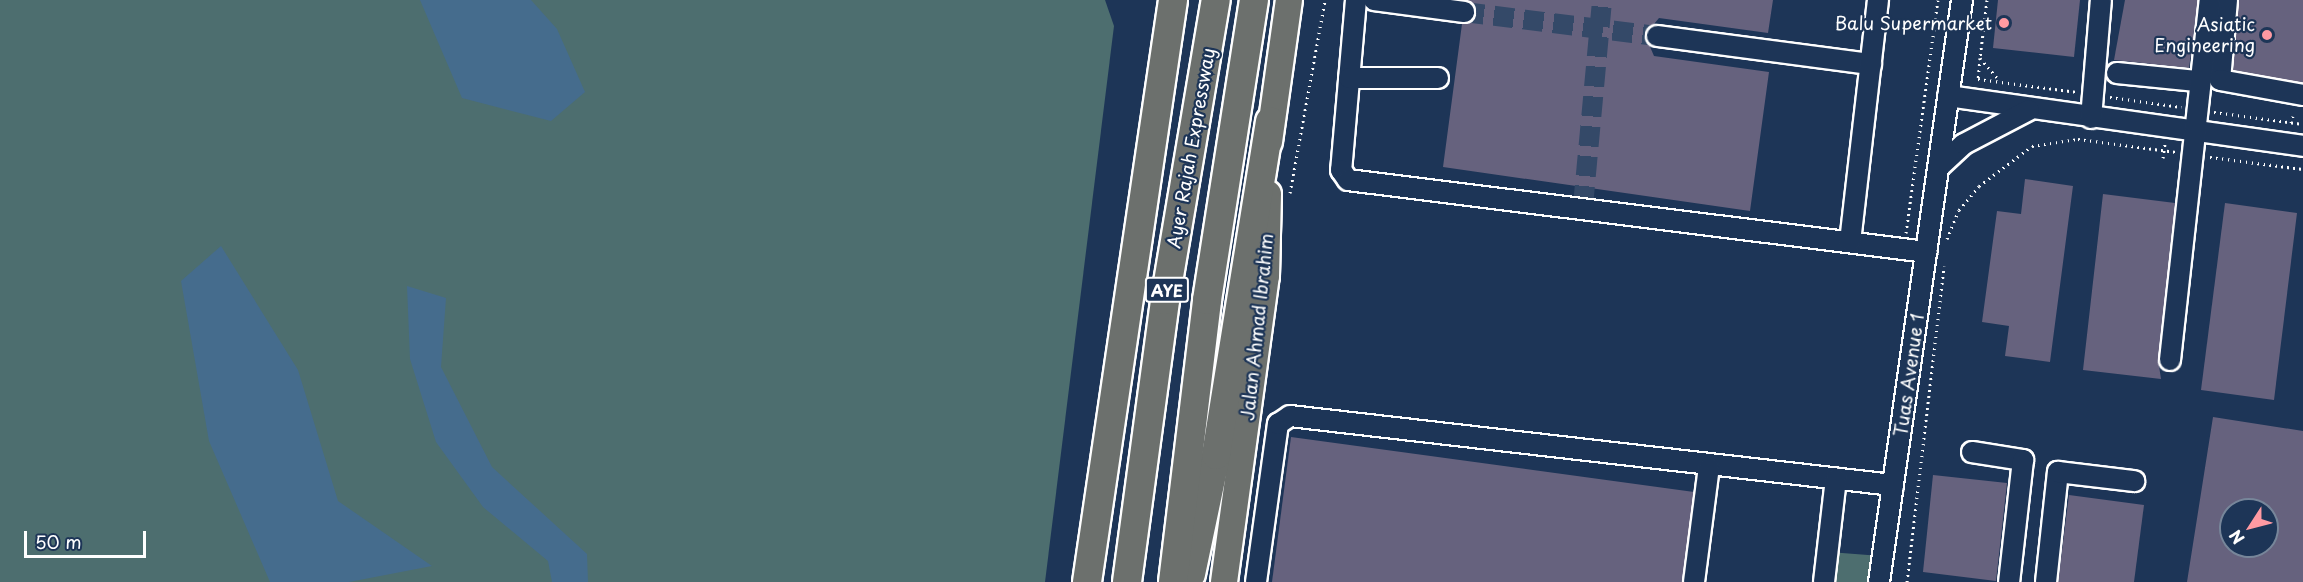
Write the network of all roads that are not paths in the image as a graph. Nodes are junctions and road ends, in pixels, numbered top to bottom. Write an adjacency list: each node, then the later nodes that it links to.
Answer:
1 (1173, 0): 35 (highway)
2 (1216, 0): 36 (highway, Ayer Rajah Expressway / AYE)
3 (1254, 0): 37 (highway, Ayer Rajah Expressway / AYE)
4 (1289, 0): 23 (main road, Jalan Ahmad Ibrahim)
5 (1356, 0): 16 (street)
6 (1374, 0): 12 (street)
7 (1878, 0): 14 (street)
8 (1962, 0): 20 (street, Tuas Avenue 1)
9 (2101, 0): 22 (street)
10 (2210, 0): 18 (street)
11 (2228, 0): 19 (street)
12 (1464, 12)
13 (1657, 36): 14 (street)
14 (1870, 64): 27 (street)
15 (2117, 73): 18 (street)
16 (1349, 78): 17 (street); 27 (street)
17 (1438, 78)
18 (2197, 81): 24 (street)
19 (2303, 95)
20 (1948, 96): 21 (street); 26 (street, Tuas Avenue 1)
21 (2030, 110): 22 (street); 26 (street)
22 (2091, 118): 24 (street)
23 (1270, 121): 38 (highway); 39 (main road, Jalan Ahmad Ibrahim)
24 (2192, 132): 25 (street); 29 (street)
25 (2303, 146)
26 (1938, 168): 28 (street, Tuas Avenue 1)
27 (1850, 242): 28 (street)
28 (1936, 252): 34 (street, Tuas Avenue 1)
29 (2170, 360)
30 (1972, 453): 44 (street)
31 (1709, 467): 32 (street); 40 (street); 41 (street)
32 (1836, 479): 34 (street); 42 (street)
33 (2134, 481): 45 (street)
34 (1893, 485): 43 (street, Tuas Avenue 1)
35 (1087, 582)
36 (1127, 582)
37 (1173, 582)
38 (1189, 582)
39 (1224, 582)
40 (1256, 582)
41 (1694, 582)
42 (1824, 582)
43 (1879, 582)
44 (2009, 582)
45 (2046, 582)

